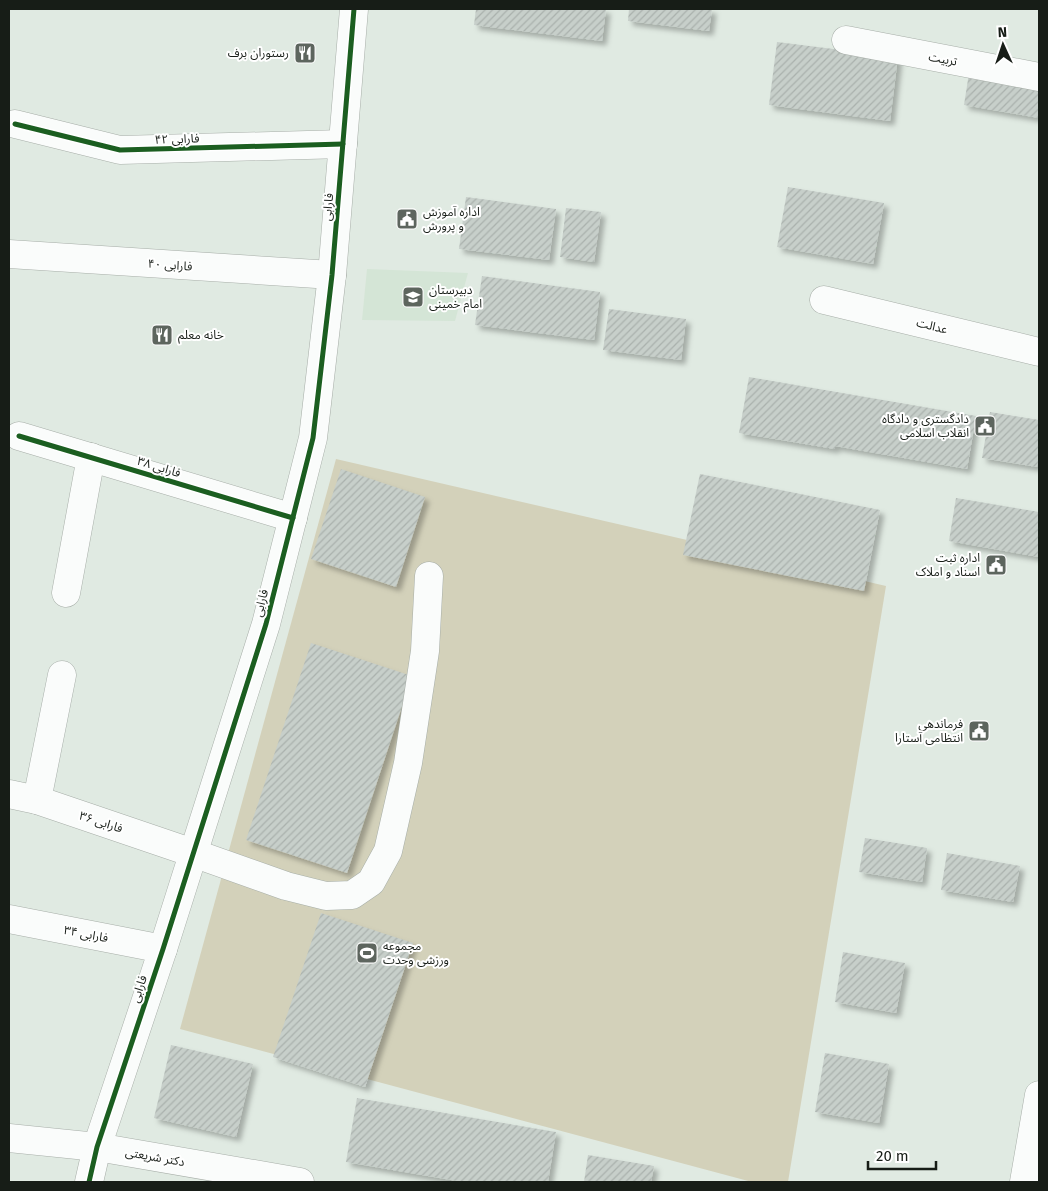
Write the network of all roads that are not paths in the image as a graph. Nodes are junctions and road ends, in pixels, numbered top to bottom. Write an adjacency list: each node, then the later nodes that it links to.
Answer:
1 (354, 9): 5 (street, فارابی)
2 (846, 40): 3 (street, تربیت)
3 (1039, 77)
4 (15, 124): 5 (street, فارابی ۴۲)
5 (343, 144): 7 (street, فارابی)
6 (9, 254): 7 (street, فارابی ۴۰)
7 (332, 275): 12 (street, فارابی)
8 (824, 300): 9 (street, عدالت)
9 (1039, 352)
10 (19, 436): 11 (street, فارابی ۳۸)
11 (91, 457): 12 (street, فارابی ۳۸); 14 (street)
12 (293, 518): 18 (street, فارابی)
13 (429, 576): 18 (street, فارابی ۳۶)
14 (66, 593)
15 (62, 675): 17 (street)
16 (9, 794): 17 (street, فارابی ۳۶)
17 (37, 800): 18 (street, فارابی ۳۶)
18 (193, 853): 20 (street, فارابی)
19 (9, 919): 20 (street, فارابی ۳۴)
20 (163, 949): 23 (street, فارابی)
21 (1039, 1095): 26 (street)
22 (9, 1138): 23 (street, دکتر شریعتی)
23 (97, 1147): 24 (street, فارابی); 25 (street, دکتر شریعتی)
24 (89, 1182)
25 (300, 1182)
26 (1024, 1182)

